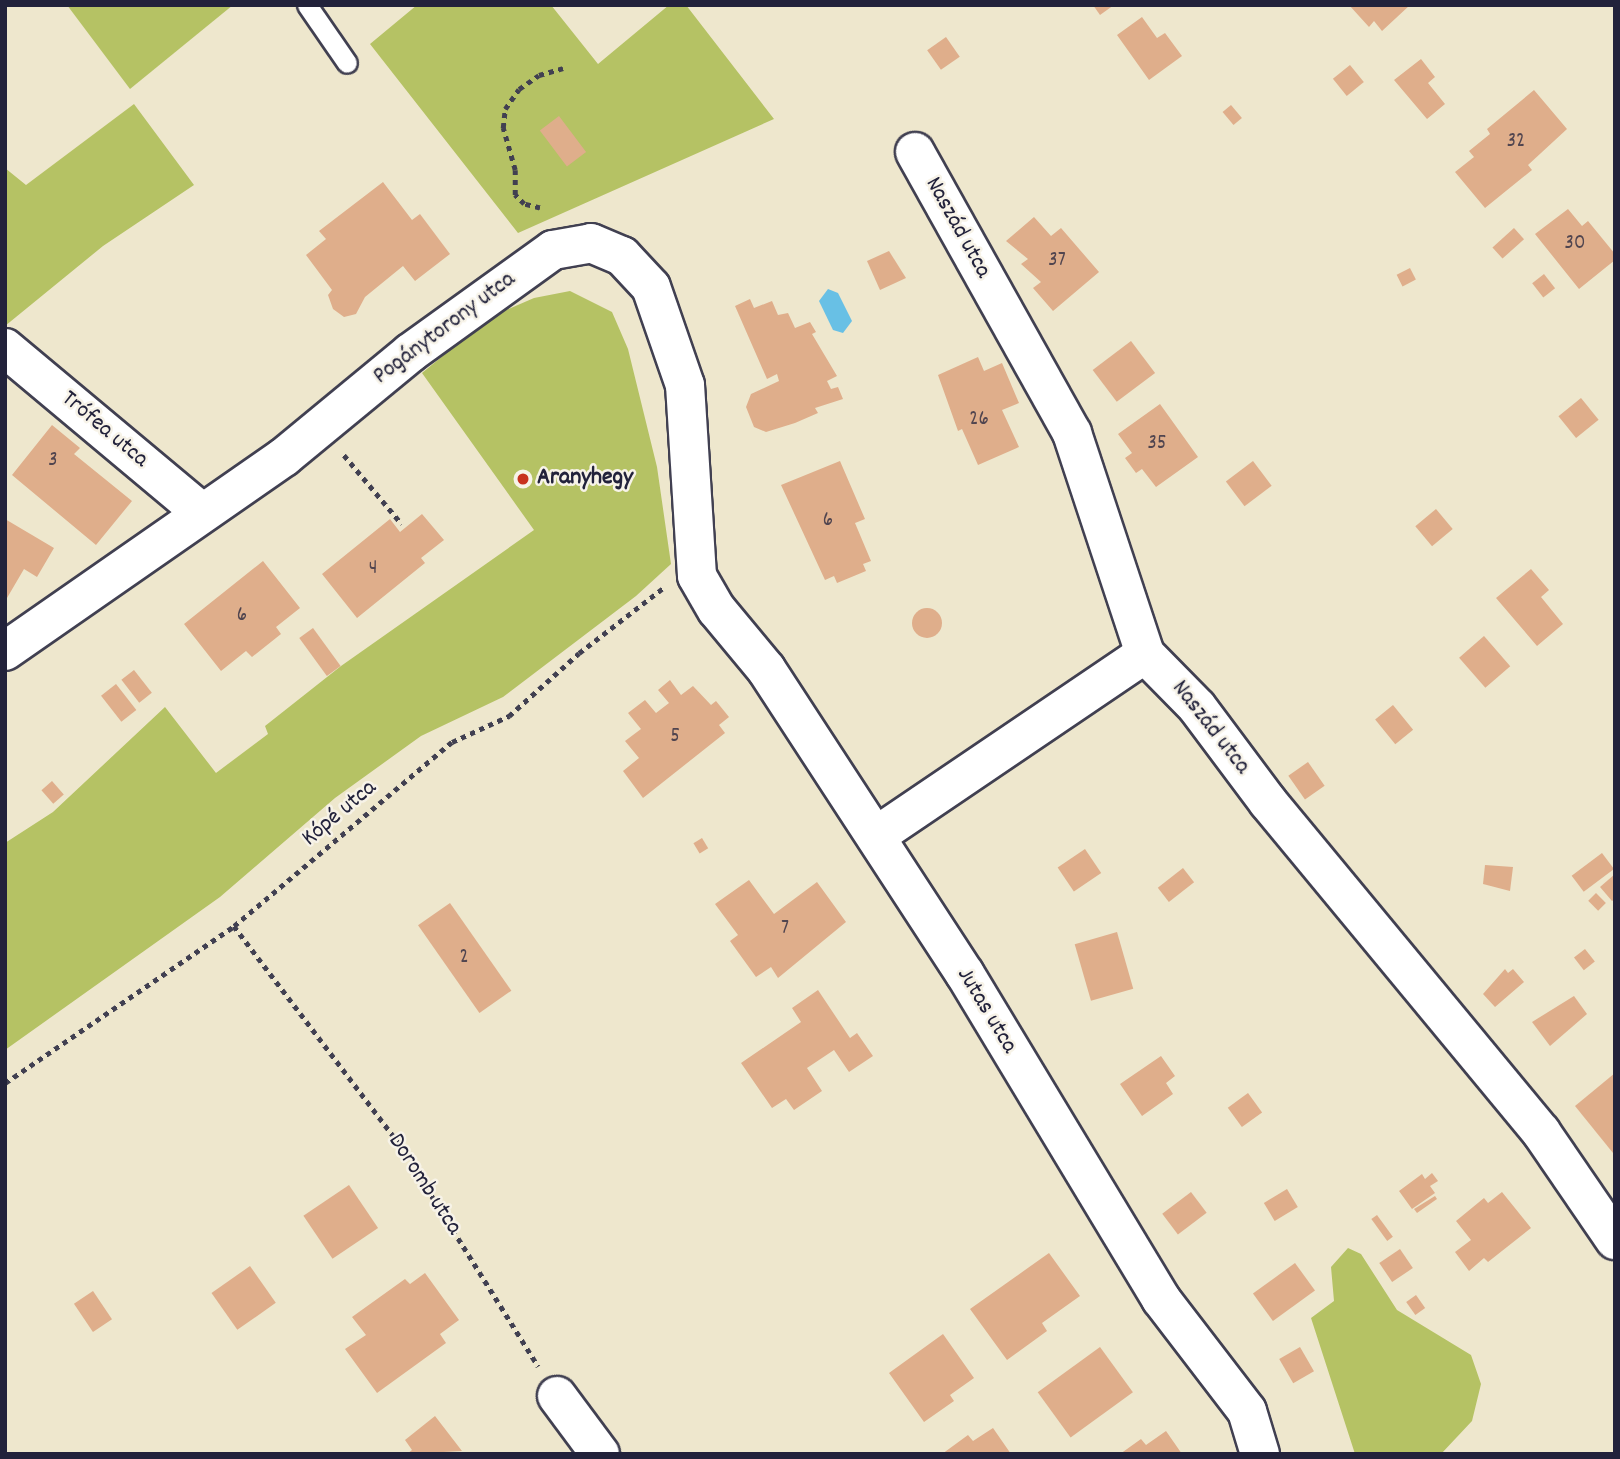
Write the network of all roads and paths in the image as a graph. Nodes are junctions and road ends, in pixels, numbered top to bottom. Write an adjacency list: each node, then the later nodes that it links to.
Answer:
1 (307, 5): 2 (lane)
2 (347, 63)
3 (562, 68): 5 (path)
4 (915, 152): 12 (street, Naszád utca)
5 (540, 208)
6 (5, 348): 8 (street, Trófea utca)
7 (321, 427): 8 (street, Pogánytorony utca); 9 (path); 10 (street, Pogánytorony utca)
8 (202, 513): 11 (street, Pogánytorony utca)
9 (402, 524)
10 (697, 576): 13 (street, Jutas utca); 14 (path, Kópé utca)
11 (5, 651)
12 (1145, 654): 13 (street); 16 (street, Naszád utca)
13 (876, 836): 19 (street, Jutas utca)
14 (234, 926): 15 (path, Kópé utca); 17 (path, Doromb utca)
15 (5, 1083)
16 (1615, 1240)
17 (557, 1396): 18 (street)
18 (600, 1454)
19 (1260, 1454)

